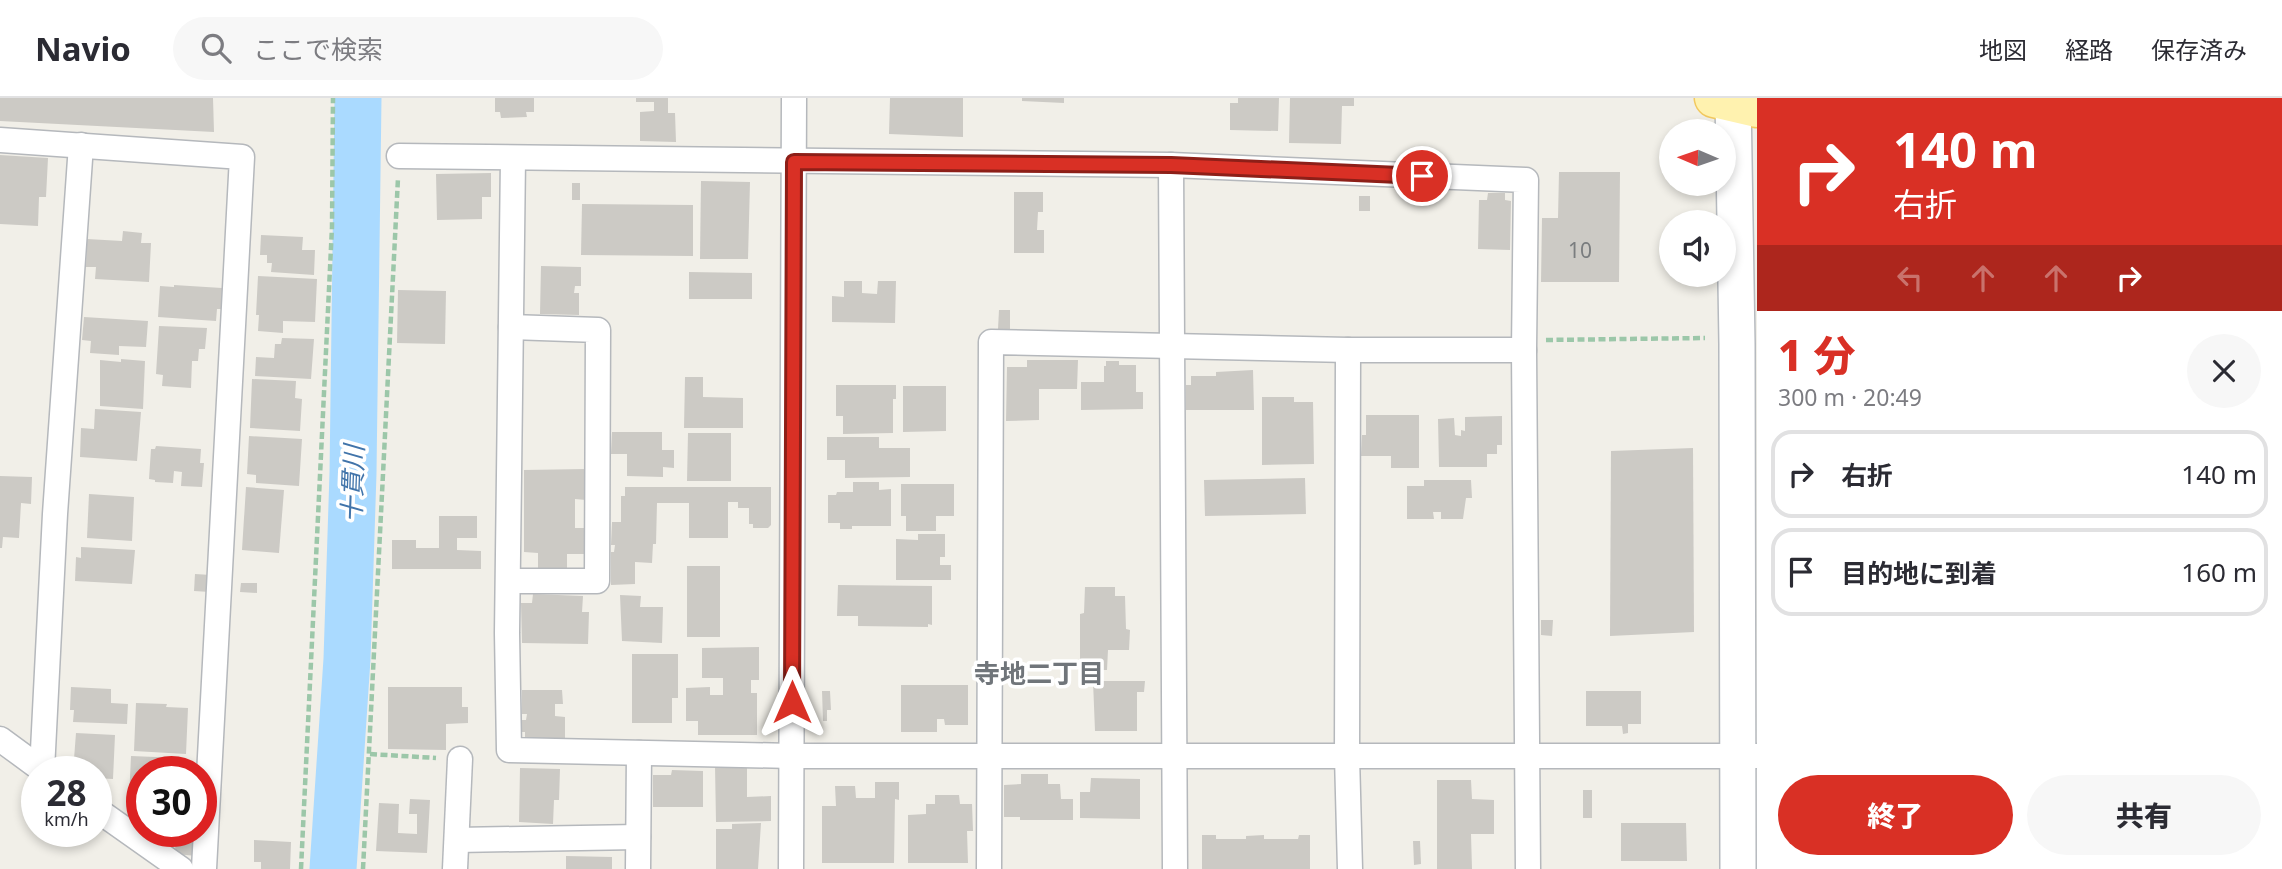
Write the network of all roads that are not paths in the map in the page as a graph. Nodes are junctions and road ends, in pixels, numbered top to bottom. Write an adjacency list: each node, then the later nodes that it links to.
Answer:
1 (794, 98): 7 (street)
2 (1734, 102): 23 (street)
3 (0, 140): 4 (street)
4 (81, 145): 18 (street); 29 (street)
5 (399, 156): 6 (street)
6 (513, 158): 7 (street); 9 (street)
7 (794, 162): 8 (street); 19 (street)
8 (1171, 165): 10 (street); 11 (street)
9 (511, 327): 13 (street); 13 (street)
10 (1524, 345): 12 (street); 22 (street)
11 (1172, 346): 12 (street); 20 (street); 21 (street)
12 (1348, 350): 16 (street)
13 (509, 581): 15 (street)
14 (0, 739): 17 (street)
15 (639, 753): 19 (street); 26 (street)
16 (1347, 755): 21 (street); 22 (street); 35 (street)
17 (23, 756)
18 (44, 756)
19 (792, 756): 20 (street); 32 (street)
20 (989, 756): 21 (street); 33 (street)
21 (1174, 756): 34 (street)
22 (1526, 756): 23 (street); 36 (street)
23 (1747, 756): 37 (street)
24 (460, 759): 27 (street)
25 (112, 819): 28 (street)
26 (638, 837): 27 (street); 31 (street)
27 (457, 840): 30 (street)
28 (181, 869)
29 (204, 869)
30 (455, 869)
31 (638, 869)
32 (791, 869)
33 (989, 869)
34 (1175, 869)
35 (1350, 869)
36 (1528, 869)
37 (1738, 869)

